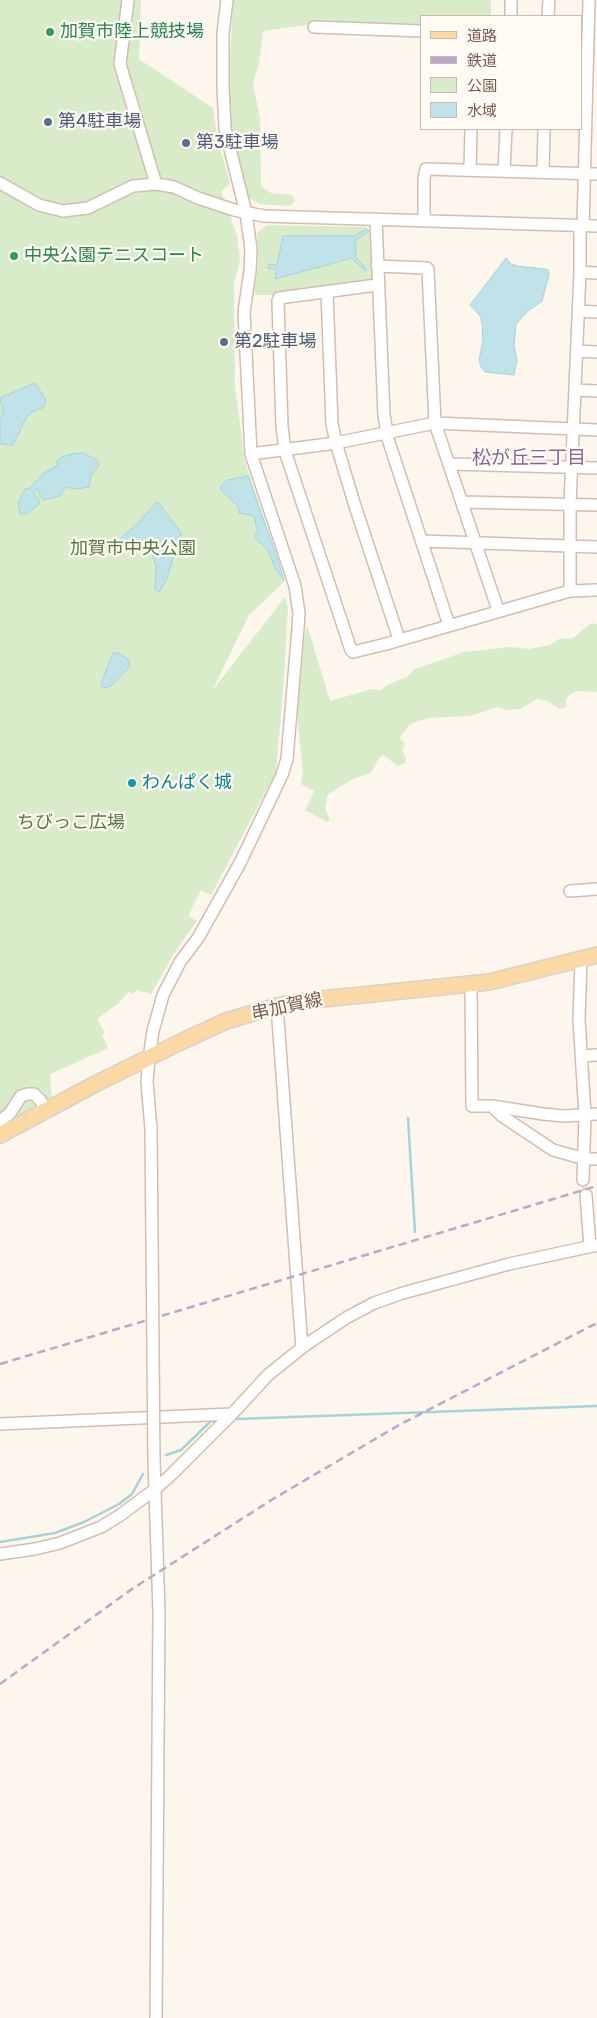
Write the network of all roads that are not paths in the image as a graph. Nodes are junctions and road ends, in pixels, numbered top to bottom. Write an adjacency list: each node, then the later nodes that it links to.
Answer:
1 (128, 0): 20 (street)
2 (226, 0): 21 (street)
3 (511, 0): 6 (street)
4 (549, 0): 7 (street)
5 (589, 0): 10 (street)
6 (511, 15)
7 (548, 15)
8 (314, 27): 9 (street)
9 (420, 31)
10 (589, 36): 17 (street)
11 (471, 130): 14 (street)
12 (506, 130): 15 (street)
13 (544, 130): 16 (street)
14 (470, 170): 15 (street); 23 (street)
15 (504, 171): 16 (street)
16 (543, 172): 17 (street)
17 (584, 174): 18 (street); 24 (street)
18 (597, 174)
19 (0, 183): 20 (street)
20 (156, 184): 21 (street)
21 (246, 213): 22 (street); 43 (street)
22 (376, 219): 23 (street); 26 (street)
23 (424, 220): 24 (street)
24 (582, 226): 25 (street); 27 (street)
25 (597, 226)
26 (377, 266): 29 (street); 37 (street)
27 (580, 272): 28 (street); 31 (street)
28 (597, 273)
29 (377, 285): 30 (street); 40 (street)
30 (327, 292): 41 (street); 42 (street)
31 (578, 311): 32 (street); 33 (street)
32 (597, 312)
33 (577, 351): 34 (street); 35 (street)
34 (597, 352)
35 (575, 390): 36 (street); 38 (street)
36 (597, 391)
37 (435, 424): 38 (street); 40 (street); 44 (street)
38 (573, 429): 39 (street); 45 (street)
39 (597, 430)
40 (387, 433): 41 (street); 50 (street)
41 (336, 443): 42 (street); 58 (street)
42 (285, 450): 43 (street); 58 (street)
43 (251, 454): 67 (street)
44 (450, 464): 45 (street); 47 (street)
45 (572, 468): 46 (street); 48 (street)
46 (597, 468)
47 (462, 502): 48 (street); 51 (street)
48 (570, 504): 49 (street); 52 (street)
49 (597, 506)
50 (423, 542): 51 (street); 57 (street)
51 (475, 542): 52 (street); 56 (street)
52 (569, 546): 53 (street); 55 (street)
53 (597, 547)
54 (597, 590): 55 (street)
55 (570, 591): 56 (street)
56 (498, 610): 57 (street)
57 (449, 625): 58 (street)
58 (400, 639)
59 (597, 889): 60 (street)
60 (570, 891)
61 (597, 955): 62 (main road, 串加賀線)
62 (581, 959): 63 (main road, 串加賀線); 66 (street)
63 (471, 985): 64 (main road, 串加賀線); 68 (street)
64 (277, 1006): 67 (main road, 串加賀線); 79 (street)
65 (597, 1055): 66 (street)
66 (581, 1056): 71 (street)
67 (149, 1058): 69 (main road, 串加賀線); 82 (street, bridge)
68 (492, 1106): 71 (street); 74 (street)
69 (45, 1110): 72 (street); 73 (main road, 串加賀線)
70 (597, 1114): 71 (street)
71 (584, 1115): 74 (street)
72 (0, 1121)
73 (0, 1135)
74 (585, 1159): 75 (street); 76 (street)
75 (597, 1159)
76 (583, 1180)
77 (586, 1195): 78 (street)
78 (594, 1246): 79 (street)
79 (302, 1348): 80 (street)
80 (232, 1414): 81 (street); 82 (street)
81 (0, 1424)
82 (154, 1490): 83 (street); 84 (street)
83 (0, 1554)
84 (156, 2018)

